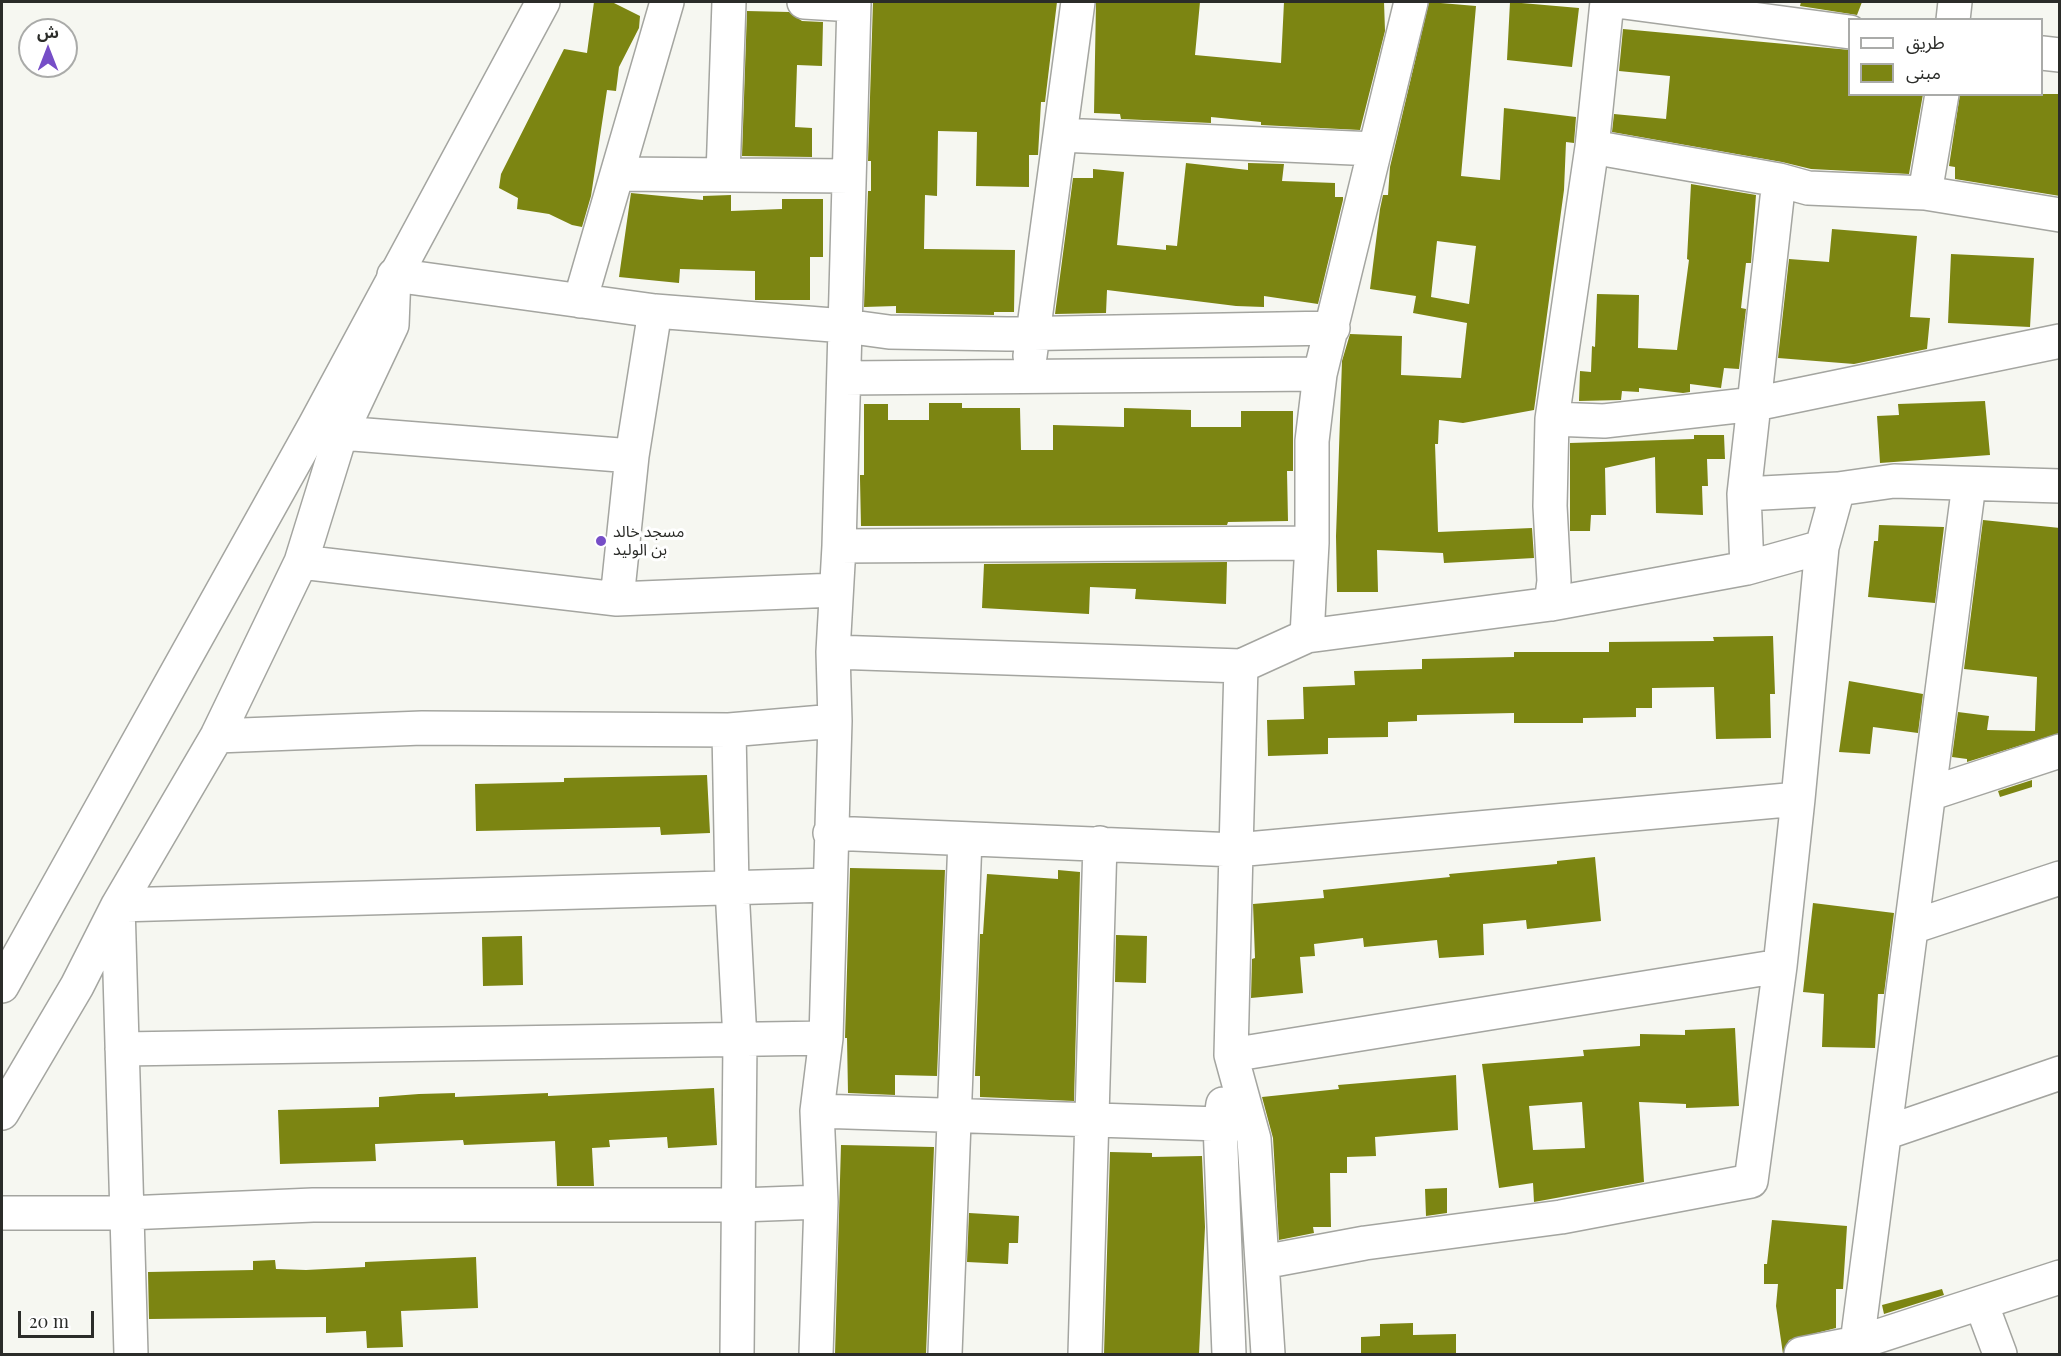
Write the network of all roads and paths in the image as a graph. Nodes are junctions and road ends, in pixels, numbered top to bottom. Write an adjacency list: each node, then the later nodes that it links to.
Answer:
1 (543, 2): 26 (street)
2 (667, 2): 20 (street)
3 (729, 2): 21 (street)
4 (804, 2): 10 (street)
5 (1078, 2): 17 (street)
6 (1411, 2): 19 (street)
7 (1607, 2): 18 (street)
8 (1624, 2): 11 (street)
9 (1955, 2): 12 (street)
10 (854, 3): 22 (street)
11 (1782, 12): 13 (street)
12 (1953, 18)
13 (1848, 31)
14 (2043, 53): 15 (street)
15 (2060, 55)
16 (1941, 96): 24 (street)
17 (1060, 135): 19 (street); 31 (street)
18 (1592, 147): 23 (street); 37 (street)
19 (1375, 149): 30 (street)
20 (617, 174): 21 (street); 27 (street)
21 (723, 175): 22 (street)
22 (849, 176): 29 (street)
23 (1779, 180): 24 (street); 36 (street)
24 (1926, 193): 25 (street)
25 (2060, 215)
26 (394, 275): 27 (street); 38 (street); 71 (street)
27 (580, 301): 28 (street)
28 (655, 311): 29 (street); 39 (street)
29 (845, 326): 31 (street); 34 (street)
30 (1333, 328): 31 (street); 33 (street)
31 (1033, 334): 35 (street)
32 (2060, 341): 36 (street)
33 (1320, 374): 35 (street); 44 (street)
34 (844, 378): 35 (street); 45 (street)
35 (1027, 378)
36 (1755, 404): 37 (street); 43 (street)
37 (1552, 419): 51 (street)
38 (341, 433): 39 (street); 47 (street)
39 (632, 456): 50 (street)
40 (1969, 483): 41 (street); 42 (street); 59 (street)
41 (2060, 486)
42 (1838, 489): 43 (street); 46 (street)
43 (1744, 494): 48 (street)
44 (1312, 543): 45 (street); 52 (street)
45 (839, 546): 49 (street)
46 (1821, 547): 48 (street); 60 (street)
47 (301, 562): 50 (street); 57 (street)
48 (1747, 568): 51 (street)
49 (837, 590): 50 (street); 53 (street)
50 (616, 599)
51 (1551, 604): 52 (street)
52 (1307, 636): 54 (street)
53 (833, 652): 54 (street); 55 (street)
54 (1241, 666): 64 (street)
55 (835, 721): 56 (street); 61 (street)
56 (729, 730): 57 (street); 67 (street)
57 (217, 736): 68 (street)
58 (2060, 751): 59 (street)
59 (1929, 794): 69 (street)
60 (1797, 799): 64 (street); 70 (street)
61 (830, 833): 62 (street); 66 (street)
62 (965, 839): 63 (street); 79 (street)
63 (1100, 843): 64 (street); 80 (street)
64 (1236, 850): 75 (street)
65 (2060, 878): 69 (street)
66 (830, 885): 67 (street); 72 (street)
67 (732, 888): 68 (street); 73 (street)
68 (118, 905): 74 (street); 78 (street)
69 (1912, 927): 82 (street)
70 (1780, 966): 75 (street); 87 (street)
71 (2, 986)
72 (825, 1038): 73 (street); 77 (street)
73 (740, 1040): 74 (street); 84 (street)
74 (122, 1049): 86 (street)
75 (1231, 1055): 81 (street); 87 (street)
76 (2060, 1073): 82 (street)
77 (817, 1111): 79 (street); 83 (street)
78 (2, 1113)
79 (954, 1115): 80 (street); 94 (street)
80 (1090, 1120): 81 (street); 95 (street)
81 (1220, 1124): 96 (street)
82 (1885, 1133): 90 (street)
83 (821, 1202): 84 (street); 93 (street)
84 (740, 1205): 86 (street); 92 (street)
85 (2, 1213): 86 (street)
86 (127, 1213): 91 (street)
87 (1263, 1262): 97 (street)
88 (2060, 1277): 89 (street)
89 (1981, 1303): 90 (street); 99 (street)
90 (1857, 1343): 98 (street)
91 (131, 1354)
92 (737, 1354)
93 (816, 1354)
94 (945, 1354)
95 (1085, 1354)
96 (1229, 1354)
97 (1269, 1354)
98 (1801, 1354)
99 (2000, 1354)

